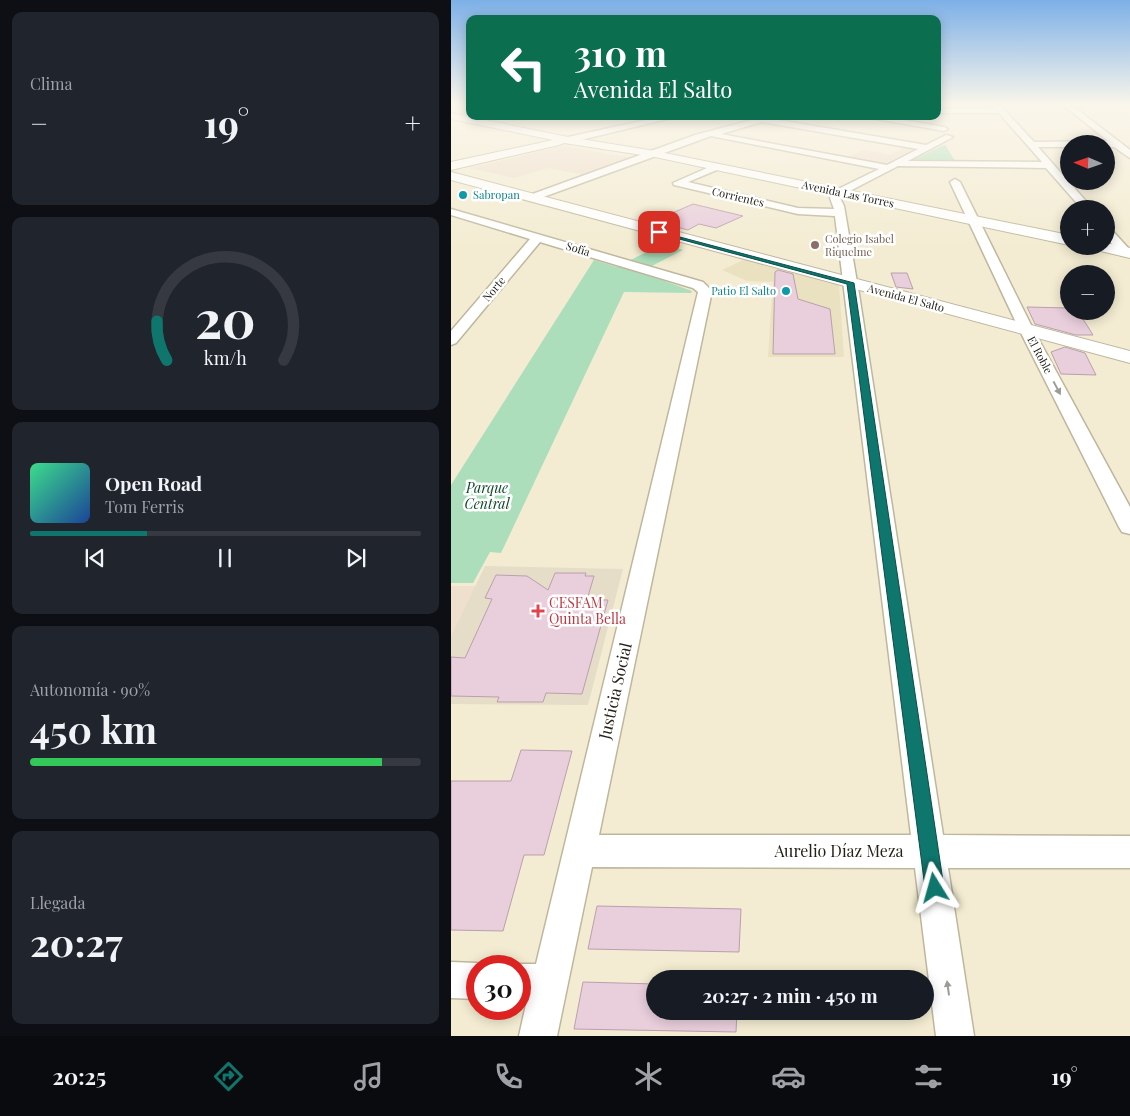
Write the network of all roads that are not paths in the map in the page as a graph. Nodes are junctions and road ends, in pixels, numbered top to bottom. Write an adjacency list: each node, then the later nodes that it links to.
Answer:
1 (512, 152): 9 (street)
2 (645, 152): 7 (street, Avenida Las Torres)
3 (659, 152): 7 (street)
4 (814, 152): 10 (street)
5 (920, 152): 10 (street)
6 (1039, 152): 8 (street)
7 (655, 154): 11 (street, Avenida Las Torres); 14 (street)
8 (1050, 165): 10 (street); 15 (street)
9 (451, 166)
10 (893, 166): 16 (street)
11 (716, 167): 16 (street, Avenida Las Torres); 16 (street, Corrientes)
12 (454, 180): 14 (street, Avenida El Salto)
13 (955, 182): 18 (street, El Roble)
14 (531, 198): 24 (street, Avenida El Salto)
15 (1080, 200)
16 (839, 204): 18 (street, Avenida Las Torres); 24 (street)
17 (451, 212): 19 (street, Sofía)
18 (974, 221): 20 (street, Avenida Las Torres); 26 (street, El Roble)
19 (538, 237): 25 (street, Sofía); 27 (street, Norte)
20 (1060, 238)
21 (1115, 240): 23 (street)
22 (1115, 251): 23 (street)
23 (1128, 254)
24 (850, 283): 26 (street, Avenida El Salto); 31 (street)
25 (704, 288): 30 (street, Justicia Social)
26 (1027, 330): 28 (street, Avenida El Salto); 29 (street, El Roble, one-way to 29)
27 (451, 340)
28 (1130, 357)
29 (1130, 527)
30 (579, 851): 31 (street, Aurelio Díaz Meza); 35 (street, Justicia Social)
31 (929, 852): 32 (street, Aurelio Díaz Meza); 37 (street, one-way to 31)
32 (1130, 852)
33 (451, 980): 34 (street)
34 (466, 981)
35 (535, 982): 36 (street, Justicia Social)
36 (538, 1036)
37 (955, 1036)

